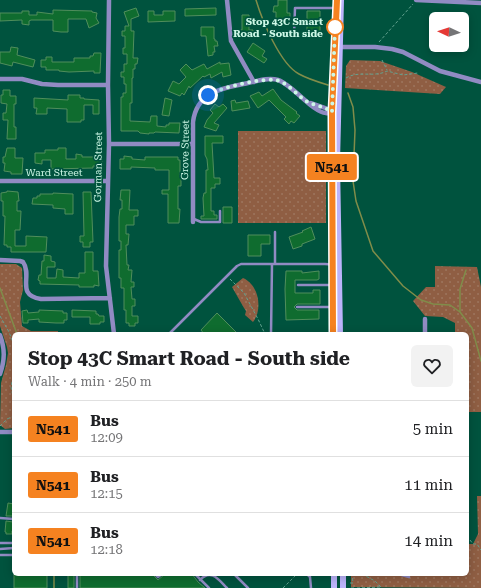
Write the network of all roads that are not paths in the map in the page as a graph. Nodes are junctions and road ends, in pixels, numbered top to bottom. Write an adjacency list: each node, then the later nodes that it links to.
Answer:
1 (109, 0): 13 (street, Gorman Street)
2 (226, 0): 11 (street)
3 (337, 0): 7 (main road)
4 (341, 0): 9 (main road)
5 (416, 0): 6 (street)
6 (481, 3)
7 (336, 8): 8 (lane); 9 (main road)
8 (294, 35)
9 (337, 47): 12 (street); 14 (main road)
10 (0, 79): 13 (street)
11 (254, 82): 14 (street, Grove Street); 16 (street, Grove Street)
12 (481, 82)
13 (108, 84): 15 (street, Gorman Street)
14 (335, 112): 24 (main road)
15 (109, 144): 16 (street); 18 (street, Gorman Street)
16 (193, 144): 20 (street, Grove Street)
17 (0, 181): 18 (street, Ward Street)
18 (108, 181): 27 (street, Gorman Street)
19 (220, 211): 20 (lane)
20 (193, 221)
21 (275, 232): 23 (lane)
22 (0, 260): 27 (street)
23 (273, 264): 24 (lane); 32 (lane); 33 (lane)
24 (335, 265): 25 (main road); 35 (main road)
25 (332, 284): 26 (lane); 28 (main road)
26 (298, 285)
27 (110, 298): 31 (street, Gorman Street)
28 (332, 306): 29 (lane); 34 (main road)
29 (297, 307)
30 (425, 319): 36 (street)
31 (114, 332)
32 (171, 332)
33 (271, 332)
34 (332, 332)
35 (340, 332)
36 (425, 332)
37 (0, 335): 38 (street)
38 (0, 374)
39 (0, 432): 40 (street)
40 (12, 432)
41 (0, 518): 42 (lane)
42 (12, 519)
43 (0, 543): 44 (lane)
44 (12, 543)
45 (0, 548): 46 (lane)
46 (12, 548)
47 (0, 555): 48 (lane)
48 (12, 555)
49 (77, 576): 60 (lane)
50 (197, 576): 59 (lane)
51 (204, 576): 59 (lane)
52 (214, 576): 62 (lane)
53 (236, 576): 63 (lane)
54 (309, 576): 64 (lane)
55 (334, 576): 65 (main road)
56 (343, 576): 66 (main road)
57 (406, 576): 58 (lane)
58 (410, 577)
59 (200, 580): 61 (lane)
60 (77, 588)
61 (209, 588)
62 (227, 588)
63 (248, 588)
64 (311, 588)
65 (334, 588)
66 (344, 588)

